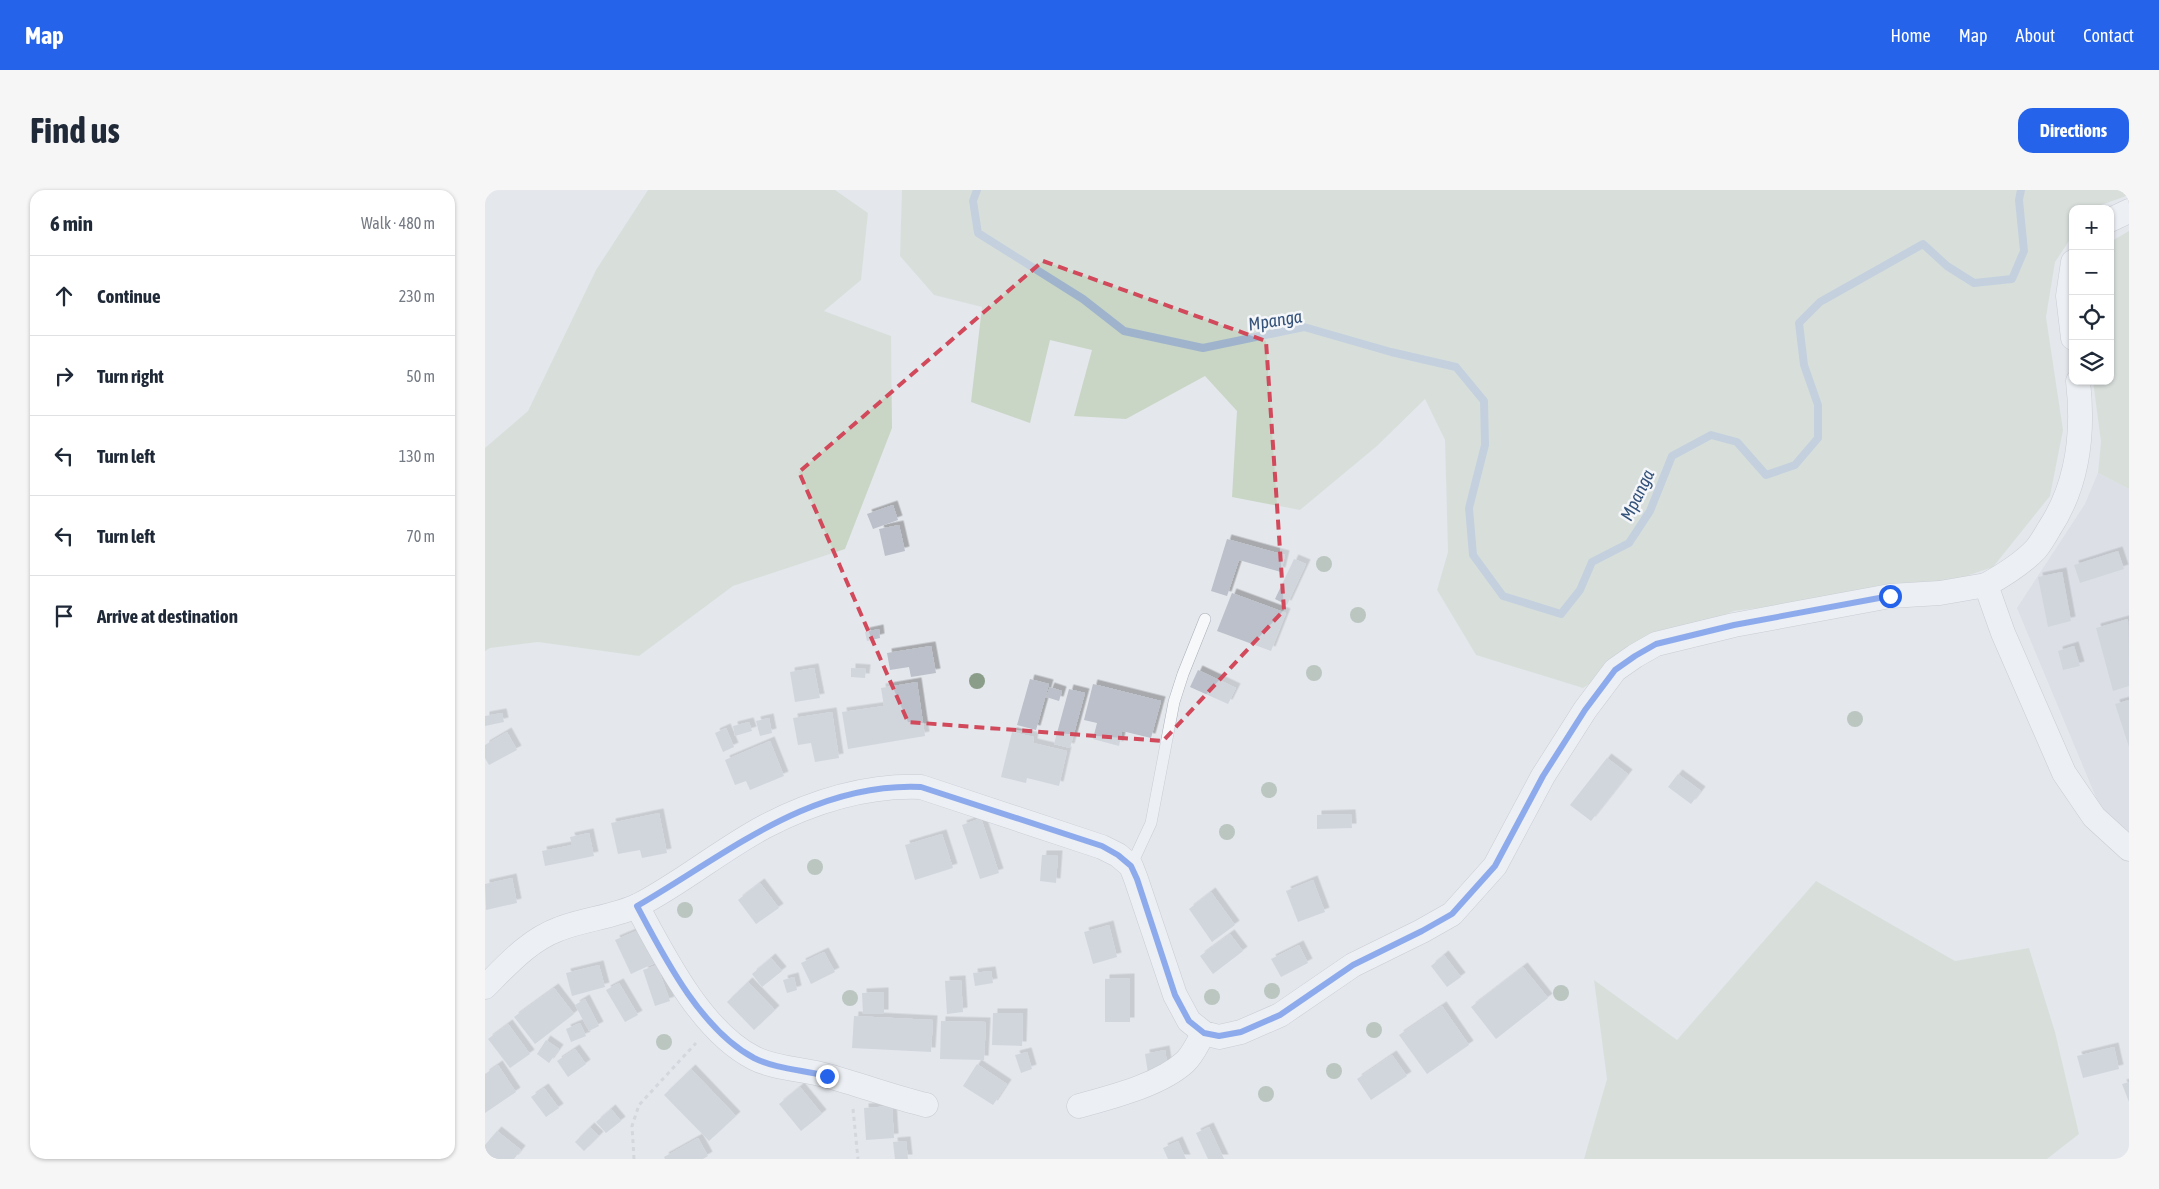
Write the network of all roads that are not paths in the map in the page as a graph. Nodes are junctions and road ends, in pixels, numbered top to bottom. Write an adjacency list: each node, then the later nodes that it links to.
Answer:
1 (2129, 210): 2 (street)
2 (2114, 218)
3 (2069, 289): 4 (street)
4 (2069, 304)
5 (2078, 385): 6 (street)
6 (1986, 585): 8 (street); 12 (street)
7 (1205, 619): 9 (lane)
8 (2129, 849)
9 (1131, 866): 10 (street); 12 (street)
10 (637, 906): 11 (street); 13 (street)
11 (485, 987)
12 (1204, 1033): 14 (street)
13 (926, 1105)
14 (1079, 1106)

